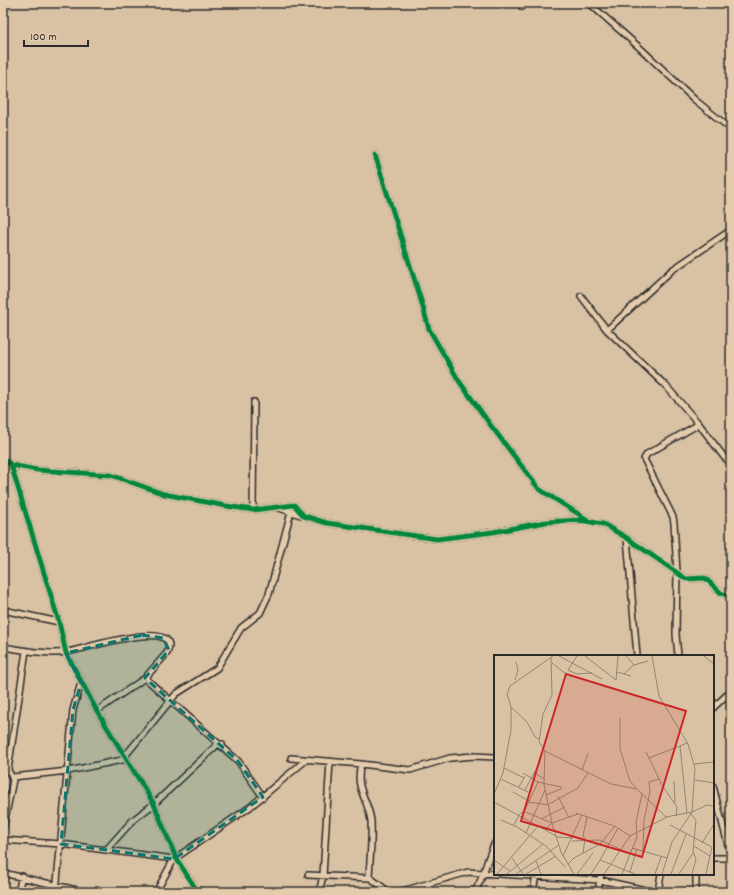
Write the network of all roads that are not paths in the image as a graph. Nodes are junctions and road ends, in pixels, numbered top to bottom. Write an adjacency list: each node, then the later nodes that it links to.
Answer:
1 (526, 3): 3 (street)
2 (589, 3): 4 (street)
3 (522, 7)
4 (731, 130)
5 (375, 155): 18 (street)
6 (731, 230): 8 (street)
7 (580, 296): 8 (street)
8 (607, 330): 10 (street)
9 (254, 402): 15 (street)
10 (700, 424): 12 (street); 20 (street)
11 (3, 458): 13 (street)
12 (731, 463)
13 (10, 466): 15 (street); 23 (street)
14 (278, 508): 15 (street); 16 (street); 17 (street)
15 (253, 510)
16 (291, 512): 17 (street); 32 (street)
17 (304, 516): 18 (street)
18 (591, 522): 19 (street)
19 (627, 538): 20 (street); 27 (street)
20 (677, 572): 21 (street); 28 (street)
21 (731, 597)
22 (3, 610): 23 (street)
23 (59, 622): 26 (street)
24 (3, 646): 25 (street)
25 (26, 651): 26 (street); 42 (street)
26 (66, 653): 29 (street); 30 (street)
27 (637, 655)
28 (678, 655)
29 (144, 678): 32 (street); 34 (street)
30 (81, 683): 34 (street); 43 (street)
31 (731, 691): 33 (street)
32 (170, 701): 35 (street); 37 (street)
33 (714, 707)
34 (98, 711): 37 (street)
35 (220, 744): 46 (street); 47 (street)
36 (494, 756): 41 (street)
37 (126, 758): 43 (street); 47 (street)
38 (291, 758): 39 (street)
39 (306, 760): 40 (street); 46 (street)
40 (330, 761): 41 (street); 65 (street)
41 (362, 764): 66 (street)
42 (6, 770): 44 (street)
43 (68, 771): 44 (street); 50 (street)
44 (13, 777): 48 (street)
45 (714, 790): 55 (street)
46 (263, 797): 53 (street)
47 (154, 804): 52 (street); 53 (street)
48 (3, 829)
49 (3, 840): 50 (street)
50 (61, 844): 52 (street); 68 (street)
51 (494, 845): 57 (street)
52 (106, 850): 53 (street)
53 (175, 858): 72 (street); 73 (street)
54 (714, 858): 55 (street)
55 (731, 858)
56 (3, 873): 64 (street)
57 (483, 873): 58 (street); 76 (street); 77 (street)
58 (494, 874)
59 (308, 875): 65 (street)
60 (536, 875): 67 (street); 78 (street)
61 (601, 875): 67 (street)
62 (662, 875): 80 (street)
63 (696, 875): 81 (street)
64 (22, 876): 68 (street); 69 (street)
65 (323, 876): 66 (street); 74 (street)
66 (369, 878): 75 (street)
67 (600, 880): 79 (street); 80 (street)
68 (57, 884): 70 (street); 71 (street)
69 (18, 892)
70 (56, 892)
71 (85, 892)
72 (156, 892)
73 (198, 892)
74 (319, 892)
75 (386, 892)
76 (399, 892)
77 (474, 892)
78 (533, 892)
79 (598, 892)
80 (656, 892)
81 (696, 892)

